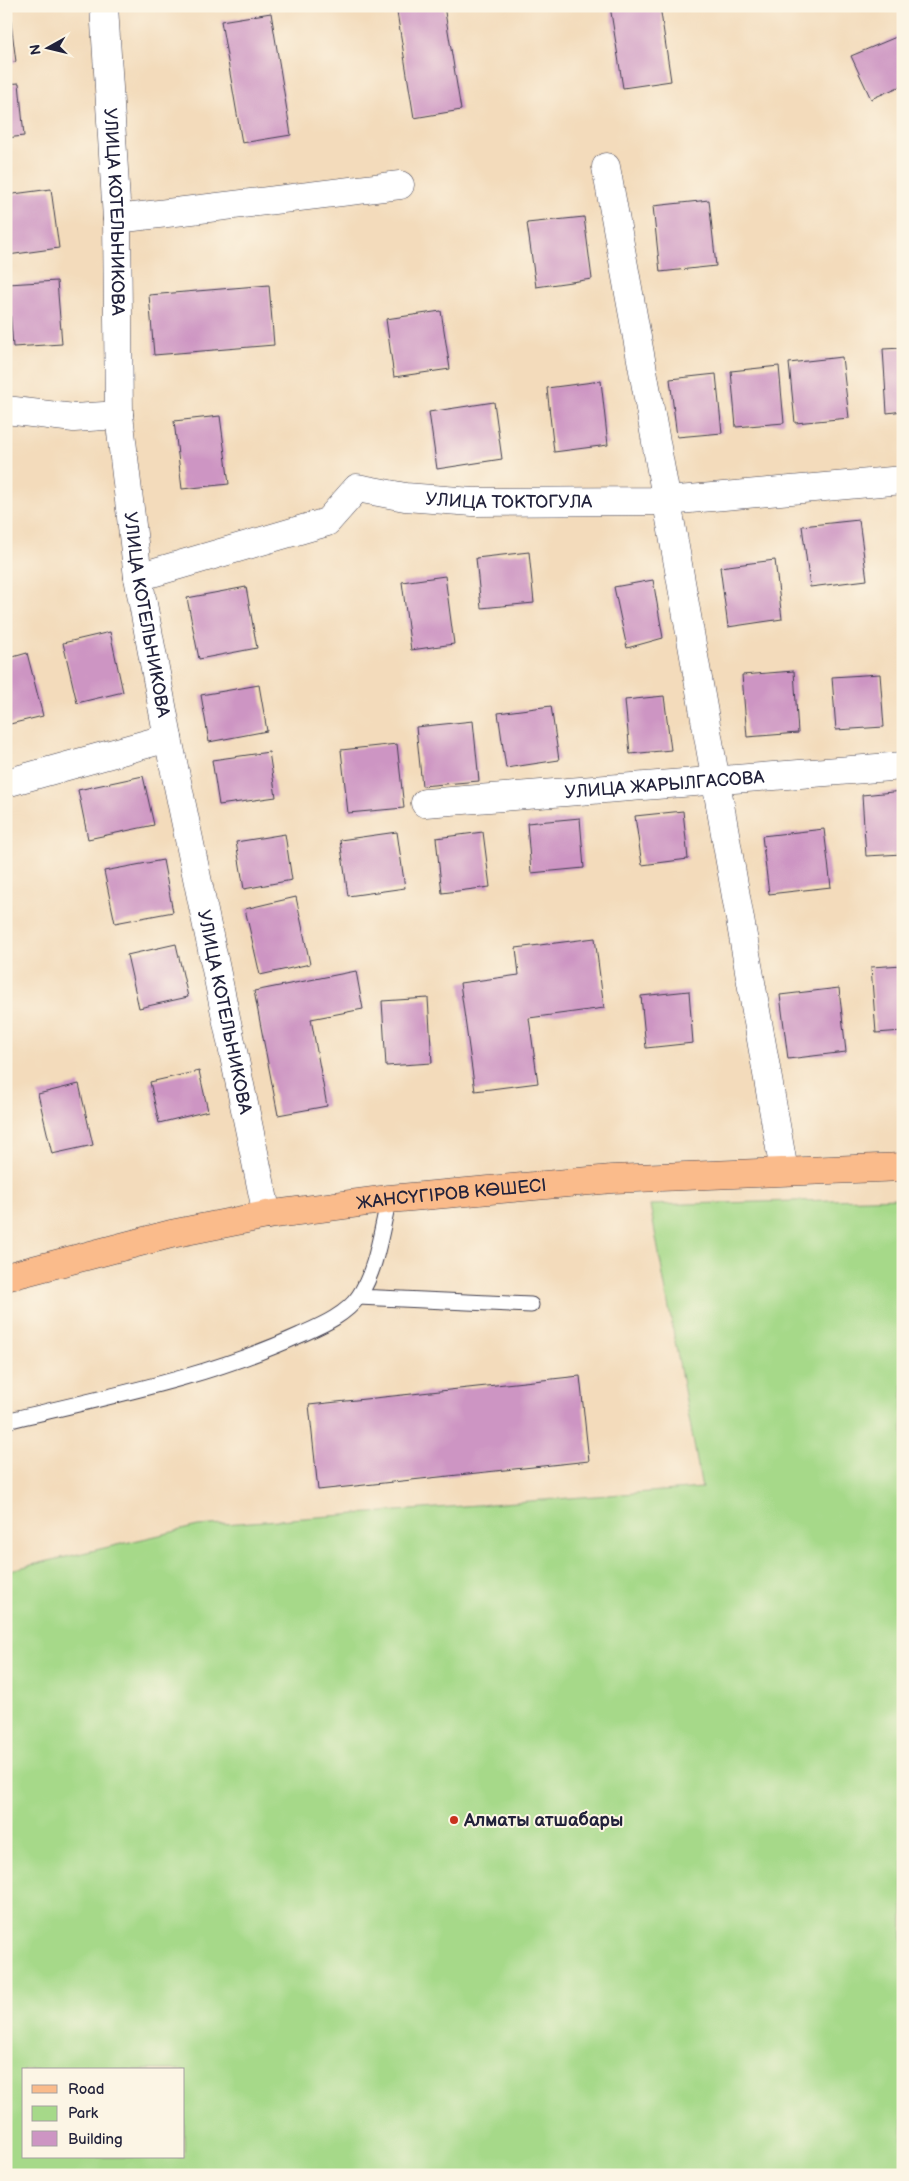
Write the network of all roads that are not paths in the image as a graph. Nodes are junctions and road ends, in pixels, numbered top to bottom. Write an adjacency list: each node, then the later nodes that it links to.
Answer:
1 (104, 6): 4 (street, УЛИЦА КОТЕЛЬНИКОВА)
2 (606, 167): 8 (street)
3 (400, 185): 4 (street)
4 (117, 219): 6 (street, УЛИЦА КОТЕЛЬНИКОВА)
5 (6, 410): 6 (street)
6 (119, 415): 9 (street, УЛИЦА КОТЕЛЬНИКОВА)
7 (903, 480): 8 (street, УЛИЦА ТОКТОГУЛА)
8 (667, 501): 9 (street, УЛИЦА ТОКТОГУЛА); 12 (street)
9 (138, 576): 10 (street, УЛИЦА КОТЕЛЬНИКОВА)
10 (168, 738): 13 (street); 18 (street, УЛИЦА КОТЕЛЬНИКОВА)
11 (903, 766): 12 (street, УЛИЦА ЖАРЫЛГАСОВА)
12 (714, 781): 14 (street, УЛИЦА ЖАРЫЛГАСОВА); 16 (street)
13 (6, 783)
14 (425, 803)
15 (903, 1167): 16 (main road, ЖАНСҮГІРОВ КӨШЕСІ)
16 (784, 1171): 17 (main road, ЖАНСҮГІРОВ КӨШЕСІ)
17 (389, 1199): 18 (main road, ЖАНСҮГІРОВ КӨШЕСІ); 20 (lane)
18 (267, 1215): 19 (main road, ЖАНСҮГІРОВ КӨШЕСІ)
19 (6, 1277)
20 (358, 1297): 21 (lane); 22 (lane)
21 (530, 1305)
22 (6, 1421)

